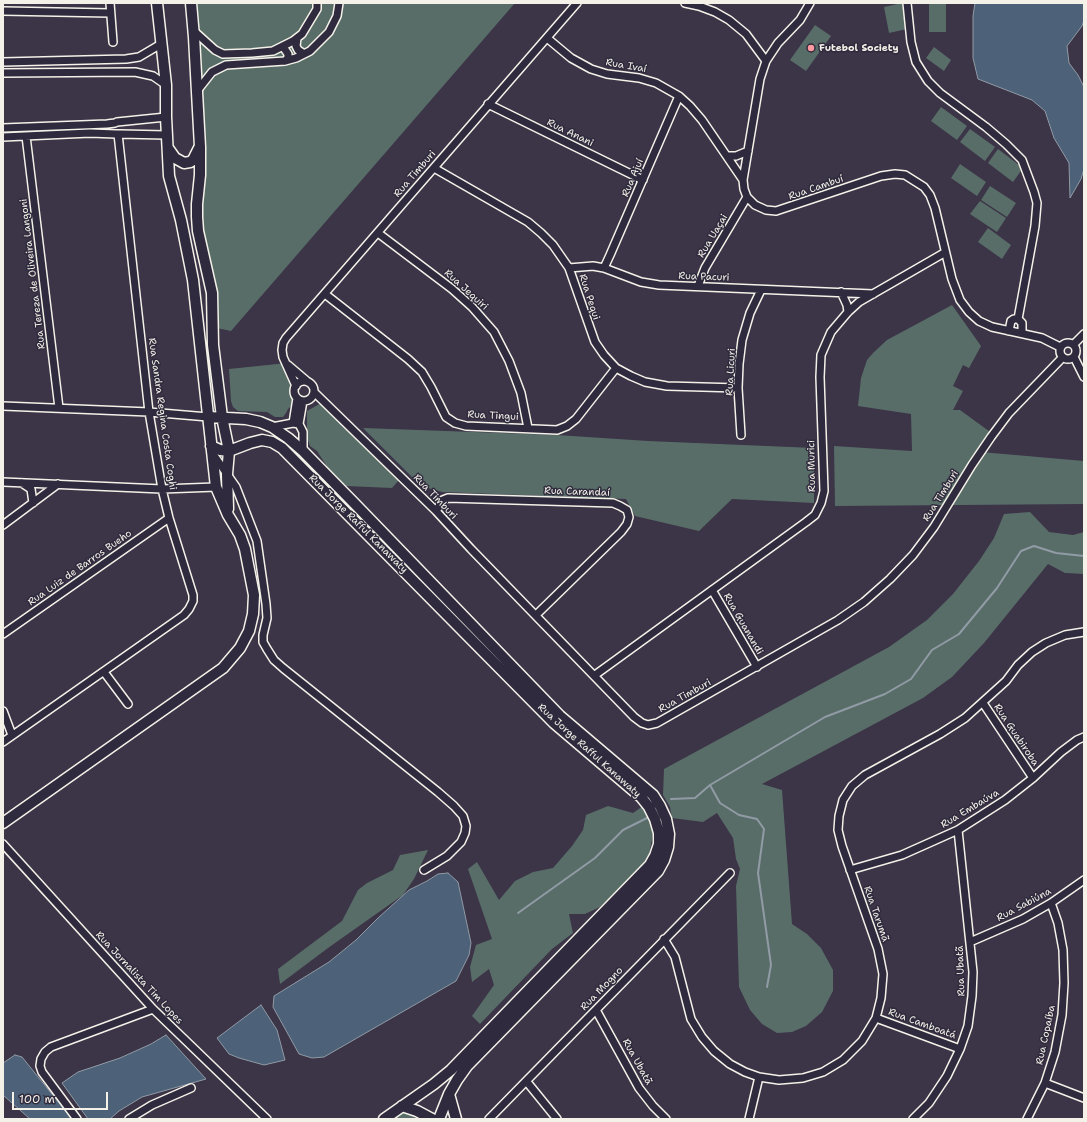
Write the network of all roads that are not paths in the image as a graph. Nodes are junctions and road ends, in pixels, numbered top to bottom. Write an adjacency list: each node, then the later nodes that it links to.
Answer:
1 (110, 3): 11 (street)
2 (157, 3): 16 (main road)
3 (191, 3): 12 (main road)
4 (317, 3): 13 (street)
5 (339, 3): 18 (street)
6 (577, 3): 14 (street, Rua Timburi)
7 (685, 3): 20 (street)
8 (810, 3): 20 (street)
9 (907, 3): 54 (street)
10 (3, 11): 11 (street)
11 (110, 13): 15 (street)
12 (194, 31): 17 (street); 24 (main road)
13 (297, 38): 17 (street); 18 (street)
14 (547, 38): 25 (street, Rua Ivaí); 26 (street, Rua Timburi)
15 (113, 42)
16 (161, 44): 21 (street); 23 (main road)
17 (281, 47): 19 (street)
18 (304, 54): 19 (street)
19 (285, 61): 24 (street)
20 (766, 61): 38 (street)
21 (3, 62)
22 (3, 73): 23 (street)
23 (166, 85): 27 (main road)
24 (197, 91): 37 (main road)
25 (679, 96): 39 (street, Rua Ivaí); 41 (street, Rua Ajuí)
26 (488, 104): 40 (street, Rua Timburi); 41 (street, Rua Anani)
27 (166, 118): 28 (street); 33 (main road)
28 (116, 122): 30 (street); 32 (street, Rua Sandra Regina Costa Coghi)
29 (22, 127): 30 (street); 31 (street); 35 (street, Rua Tereza de Oliveira Langoni)
30 (31, 127): 35 (street, Rua Tereza de Oliveira Langoni)
31 (3, 128)
32 (118, 134): 33 (street); 35 (street); 72 (street, Rua Sandra Regina Costa Coghi)
33 (166, 135): 36 (main road)
34 (3, 137): 35 (street)
35 (26, 137): 71 (street, Rua Tereza de Oliveira Langoni)
36 (167, 146): 37 (main road); 73 (main road)
37 (200, 147): 74 (main road)
38 (748, 151): 39 (street); 42 (street)
39 (727, 156): 42 (street, Rua Ivaí)
40 (434, 168): 44 (street, Rua Timburi); 46 (street, Rua Pequi)
41 (643, 180): 47 (street, Rua Ajuí)
42 (743, 180): 43 (street)
43 (747, 197): 45 (street, Rua Cambuí); 48 (street, Rua Uaçai)
44 (378, 233): 51 (street, Rua Timburi); 77 (street, Rua Jequiri)
45 (944, 253): 52 (street, Rua Murici); 55 (street, Rua Cambuí)
46 (569, 268): 47 (street, Rua Pacuri); 63 (street, Rua Pequi)
47 (604, 268): 48 (street, Rua Pacuri)
48 (698, 286): 49 (street, Rua Pacuri)
49 (762, 290): 50 (street, Rua Pacuri); 67 (street, Rua Licuri)
50 (841, 292): 52 (street, Rua Pacuri); 53 (street)
51 (325, 294): 62 (street, Rua Timburi); 77 (street, Rua Tingui)
52 (873, 294): 53 (street, Rua Murici)
53 (848, 312): 95 (street, Rua Murici)
54 (1018, 319): 55 (street); 56 (street)
55 (1009, 330): 56 (street, Rua Cambuí)
56 (1022, 333): 59 (street)
57 (1084, 334): 58 (street)
58 (1074, 344): 59 (street); 61 (street)
59 (1060, 347): 60 (street)
60 (1063, 357): 61 (street); 99 (street, Rua Timburi)
61 (1074, 357): 64 (street)
62 (287, 364): 65 (street); 66 (street, Rua Timburi)
63 (616, 368): 67 (street, Rua Pequi); 77 (street, Rua Tingui)
64 (1084, 377)
65 (308, 382): 66 (street); 68 (street)
66 (296, 386): 69 (street)
67 (738, 388): 78 (street, Rua Licuri)
68 (314, 392): 69 (street); 91 (street, Rua Timburi)
69 (300, 400): 75 (street)
70 (3, 406): 71 (street)
71 (59, 408): 72 (street)
72 (150, 412): 73 (street); 89 (street, Rua Sandra Regina Costa Coghi)
73 (208, 416): 74 (main road, Rua Jorge Rafful Kanawaty); 79 (main road)
74 (222, 417): 76 (main road, Rua Jorge Rafful Kanawaty); 80 (main road)
75 (296, 424): 76 (street); 81 (street)
76 (272, 427): 81 (main road, Rua Jorge Rafful Kanawaty)
77 (528, 428)
78 (741, 435)
79 (212, 450): 80 (main road); 83 (street); 88 (main road)
80 (229, 451): 83 (main road); 84 (main road, Rua Jorge Rafful Kanawaty)
81 (303, 451): 82 (main road, Rua Jorge Rafful Kanawaty)
82 (325, 473): 84 (main road); 127 (main road, Rua Jorge Rafful Kanawaty)
83 (227, 474): 92 (main road); 112 (street)
84 (316, 481): 129 (main road, Rua Jorge Rafful Kanawaty)
85 (3, 482): 86 (street)
86 (22, 482): 87 (street); 90 (street)
87 (58, 484): 89 (street); 90 (street)
88 (216, 487): 89 (street); 92 (main road)
89 (162, 489): 93 (street, Rua Sandra Regina Costa Coghi)
90 (33, 503): 94 (street)
91 (436, 511): 96 (street, Rua Timburi); 96 (street, Rua Carandaí)
92 (228, 515): 109 (main road)
93 (169, 518): 98 (street, Rua Luiz de Barros Bueho); 100 (street, Rua Sandra Regina Costa Coghi)
94 (3, 525)
95 (712, 590): 99 (street, Rua Guanandi); 101 (street, Rua Murici)
96 (536, 615): 101 (street, Rua Timburi)
97 (1084, 632): 102 (street, Rua Tarumã)
98 (3, 634)
99 (757, 667): 101 (street, Rua Timburi)
100 (104, 672): 103 (street); 105 (street, Rua Sandra Regina Costa Coghi)
101 (594, 675)
102 (983, 703): 108 (street, Rua Guabiroba); 113 (street, Rua Tarumã)
103 (128, 704)
104 (3, 711): 105 (street)
105 (12, 735): 107 (street, Rua Sandra Regina Costa Coghi)
106 (1084, 738): 108 (street, Rua Embaúva)
107 (3, 742)
108 (1033, 778): 110 (street, Rua Embaúva)
109 (3, 823)
110 (958, 830): 113 (street, Rua Embaúva); 118 (street, Rua Ubatã)
111 (3, 844): 119 (street, Rua Jornalista Tim Lopes)
112 (424, 870)
113 (850, 870): 121 (street, Rua Tarumã)
114 (730, 873): 117 (street, Rua Mogno)
115 (1084, 880): 116 (street, Rua Sabiúna)
116 (1051, 903): 118 (street, Rua Sabiúna); 125 (street, Rua Copaíba)
117 (664, 939): 120 (street, Rua Mogno); 123 (street, Rua Tarumã)
118 (970, 942): 122 (street, Rua Ubatã)
119 (153, 1009): 130 (street); 132 (street, Rua Jornalista Tim Lopes)
120 (596, 1010): 124 (street, Rua Mogno); 139 (street, Rua Ubatã)
121 (876, 1018): 122 (street, Rua Camboatá); 123 (street, Rua Tarumã)
122 (960, 1049): 141 (street, Rua Ubatã)
123 (759, 1077): 140 (street)
124 (526, 1082): 137 (street, Rua Mogno); 138 (street)
125 (1045, 1083): 128 (street); 142 (street, Rua Copaíba)
126 (191, 1088): 131 (street)
127 (449, 1094): 135 (main road, Rua Jorge Rafful Kanawaty); 136 (main road)
128 (1084, 1098)
129 (402, 1106): 133 (main road, Rua Jorge Rafful Kanawaty); 134 (main road)
130 (77, 1119)
131 (129, 1119)
132 (266, 1119)
133 (384, 1119)
134 (432, 1119)
135 (439, 1119)
136 (456, 1119)
137 (489, 1119)
138 (557, 1119)
139 (666, 1119)
140 (749, 1119)
141 (913, 1119)
142 (1027, 1119)

